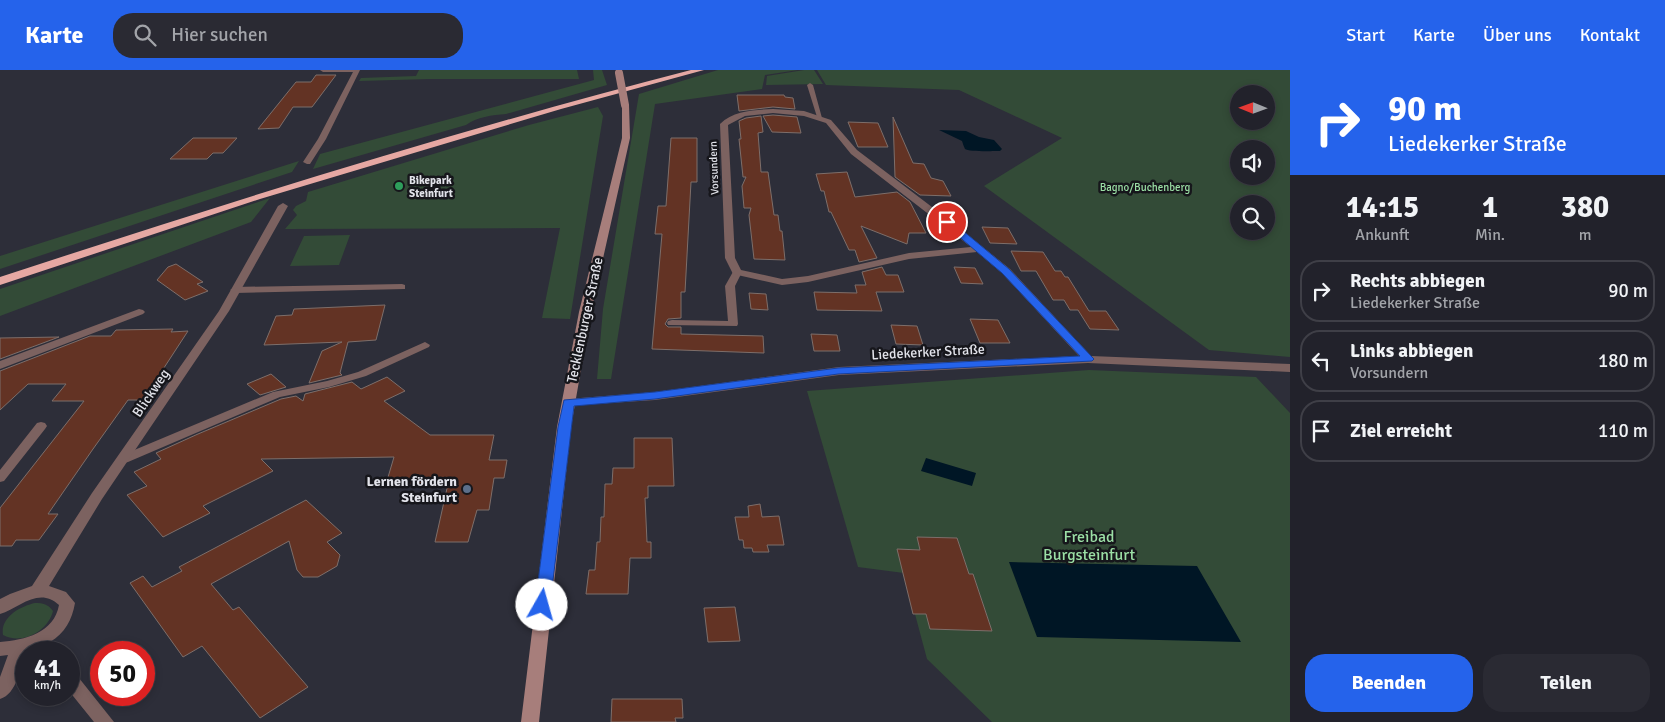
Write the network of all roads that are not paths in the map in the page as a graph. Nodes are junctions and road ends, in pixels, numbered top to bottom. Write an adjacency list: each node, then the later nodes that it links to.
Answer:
1 (323, 70): 2 (street)
2 (357, 70): 8 (street)
3 (682, 70): 12 (highway)
4 (700, 70): 13 (highway)
5 (618, 72): 22 (main road, Tecklenburger Straße, bridge)
6 (810, 85): 7 (lane)
7 (820, 117): 10 (street); 11 (street, Vorsundern)
8 (307, 162)
9 (283, 206): 15 (street, Blickweg)
10 (980, 250): 11 (street); 19 (street)
11 (738, 272): 17 (lane)
12 (0, 275)
13 (0, 280)
14 (402, 287): 15 (lane)
15 (235, 290): 24 (street, Blickweg)
16 (140, 312): 20 (street)
17 (672, 323)
18 (425, 344): 24 (lane)
19 (1088, 359): 21 (street, Liedekerker Straße); 22 (street, Liedekerker Straße)
20 (0, 365)
21 (1290, 368)
22 (568, 402): 35 (main road, Tecklenburger Straße)
23 (41, 426): 25 (lane)
24 (124, 459): 26 (street, Blickweg)
25 (0, 478)
26 (37, 592): 27 (street); 28 (street)
27 (2, 604)
28 (47, 641)
29 (15, 648): 30 (street)
30 (0, 649)
31 (15, 660): 33 (street)
32 (80, 691): 34 (street)
33 (0, 692)
34 (105, 722)
35 (530, 722)

